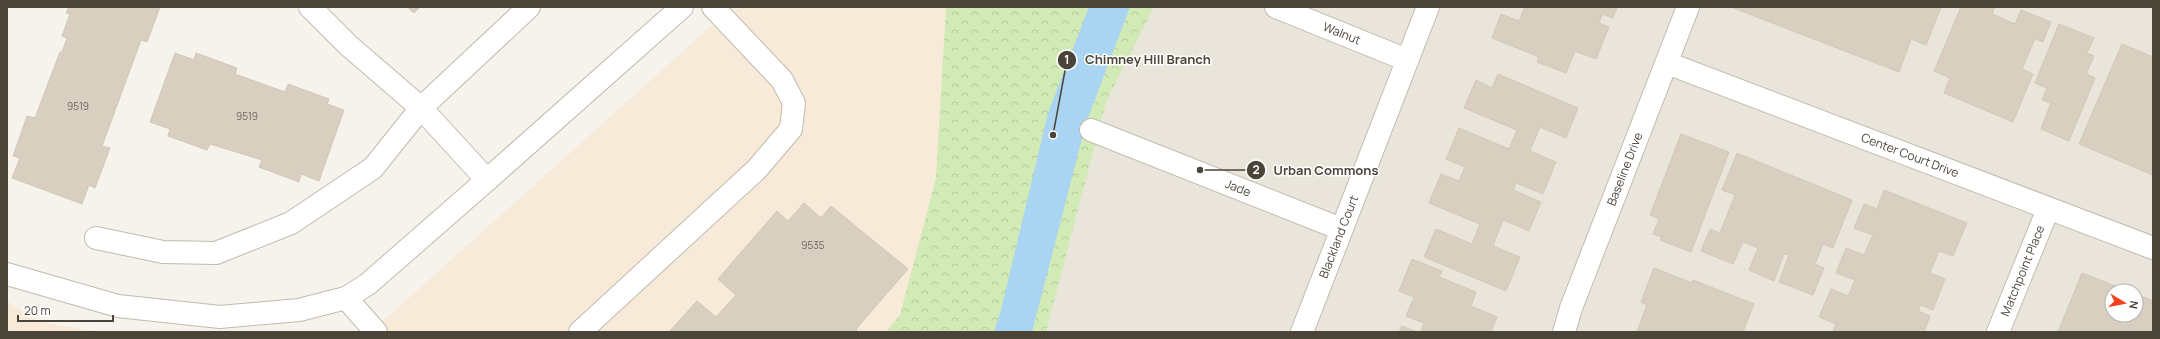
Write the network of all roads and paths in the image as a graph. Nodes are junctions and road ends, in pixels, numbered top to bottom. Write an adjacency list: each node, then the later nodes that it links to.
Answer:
1 (310, 7): 10 (street)
2 (529, 7): 10 (street)
3 (682, 7): 12 (street)
4 (713, 7): 20 (street)
5 (1276, 7): 8 (street, Walnut)
6 (1428, 7): 8 (street, Blackland Court)
7 (1688, 7): 9 (street, Baseline Drive)
8 (1407, 60): 14 (street, Blackland Court)
9 (1667, 62): 13 (street, Center Court Drive); 22 (street, Baseline Drive)
10 (422, 108): 12 (street); 15 (street)
11 (1091, 130): 14 (street, Jade)
12 (487, 180): 18 (street)
13 (2048, 209): 16 (street, Center Court Drive); 23 (street, Matchpoint Place)
14 (1341, 229): 21 (street, Blackland Court)
15 (96, 238)
16 (2153, 248)
17 (7, 274): 18 (street)
18 (346, 298): 19 (street)
19 (376, 332)
20 (580, 332)
21 (1302, 332)
22 (1564, 332)
23 (1998, 332)

